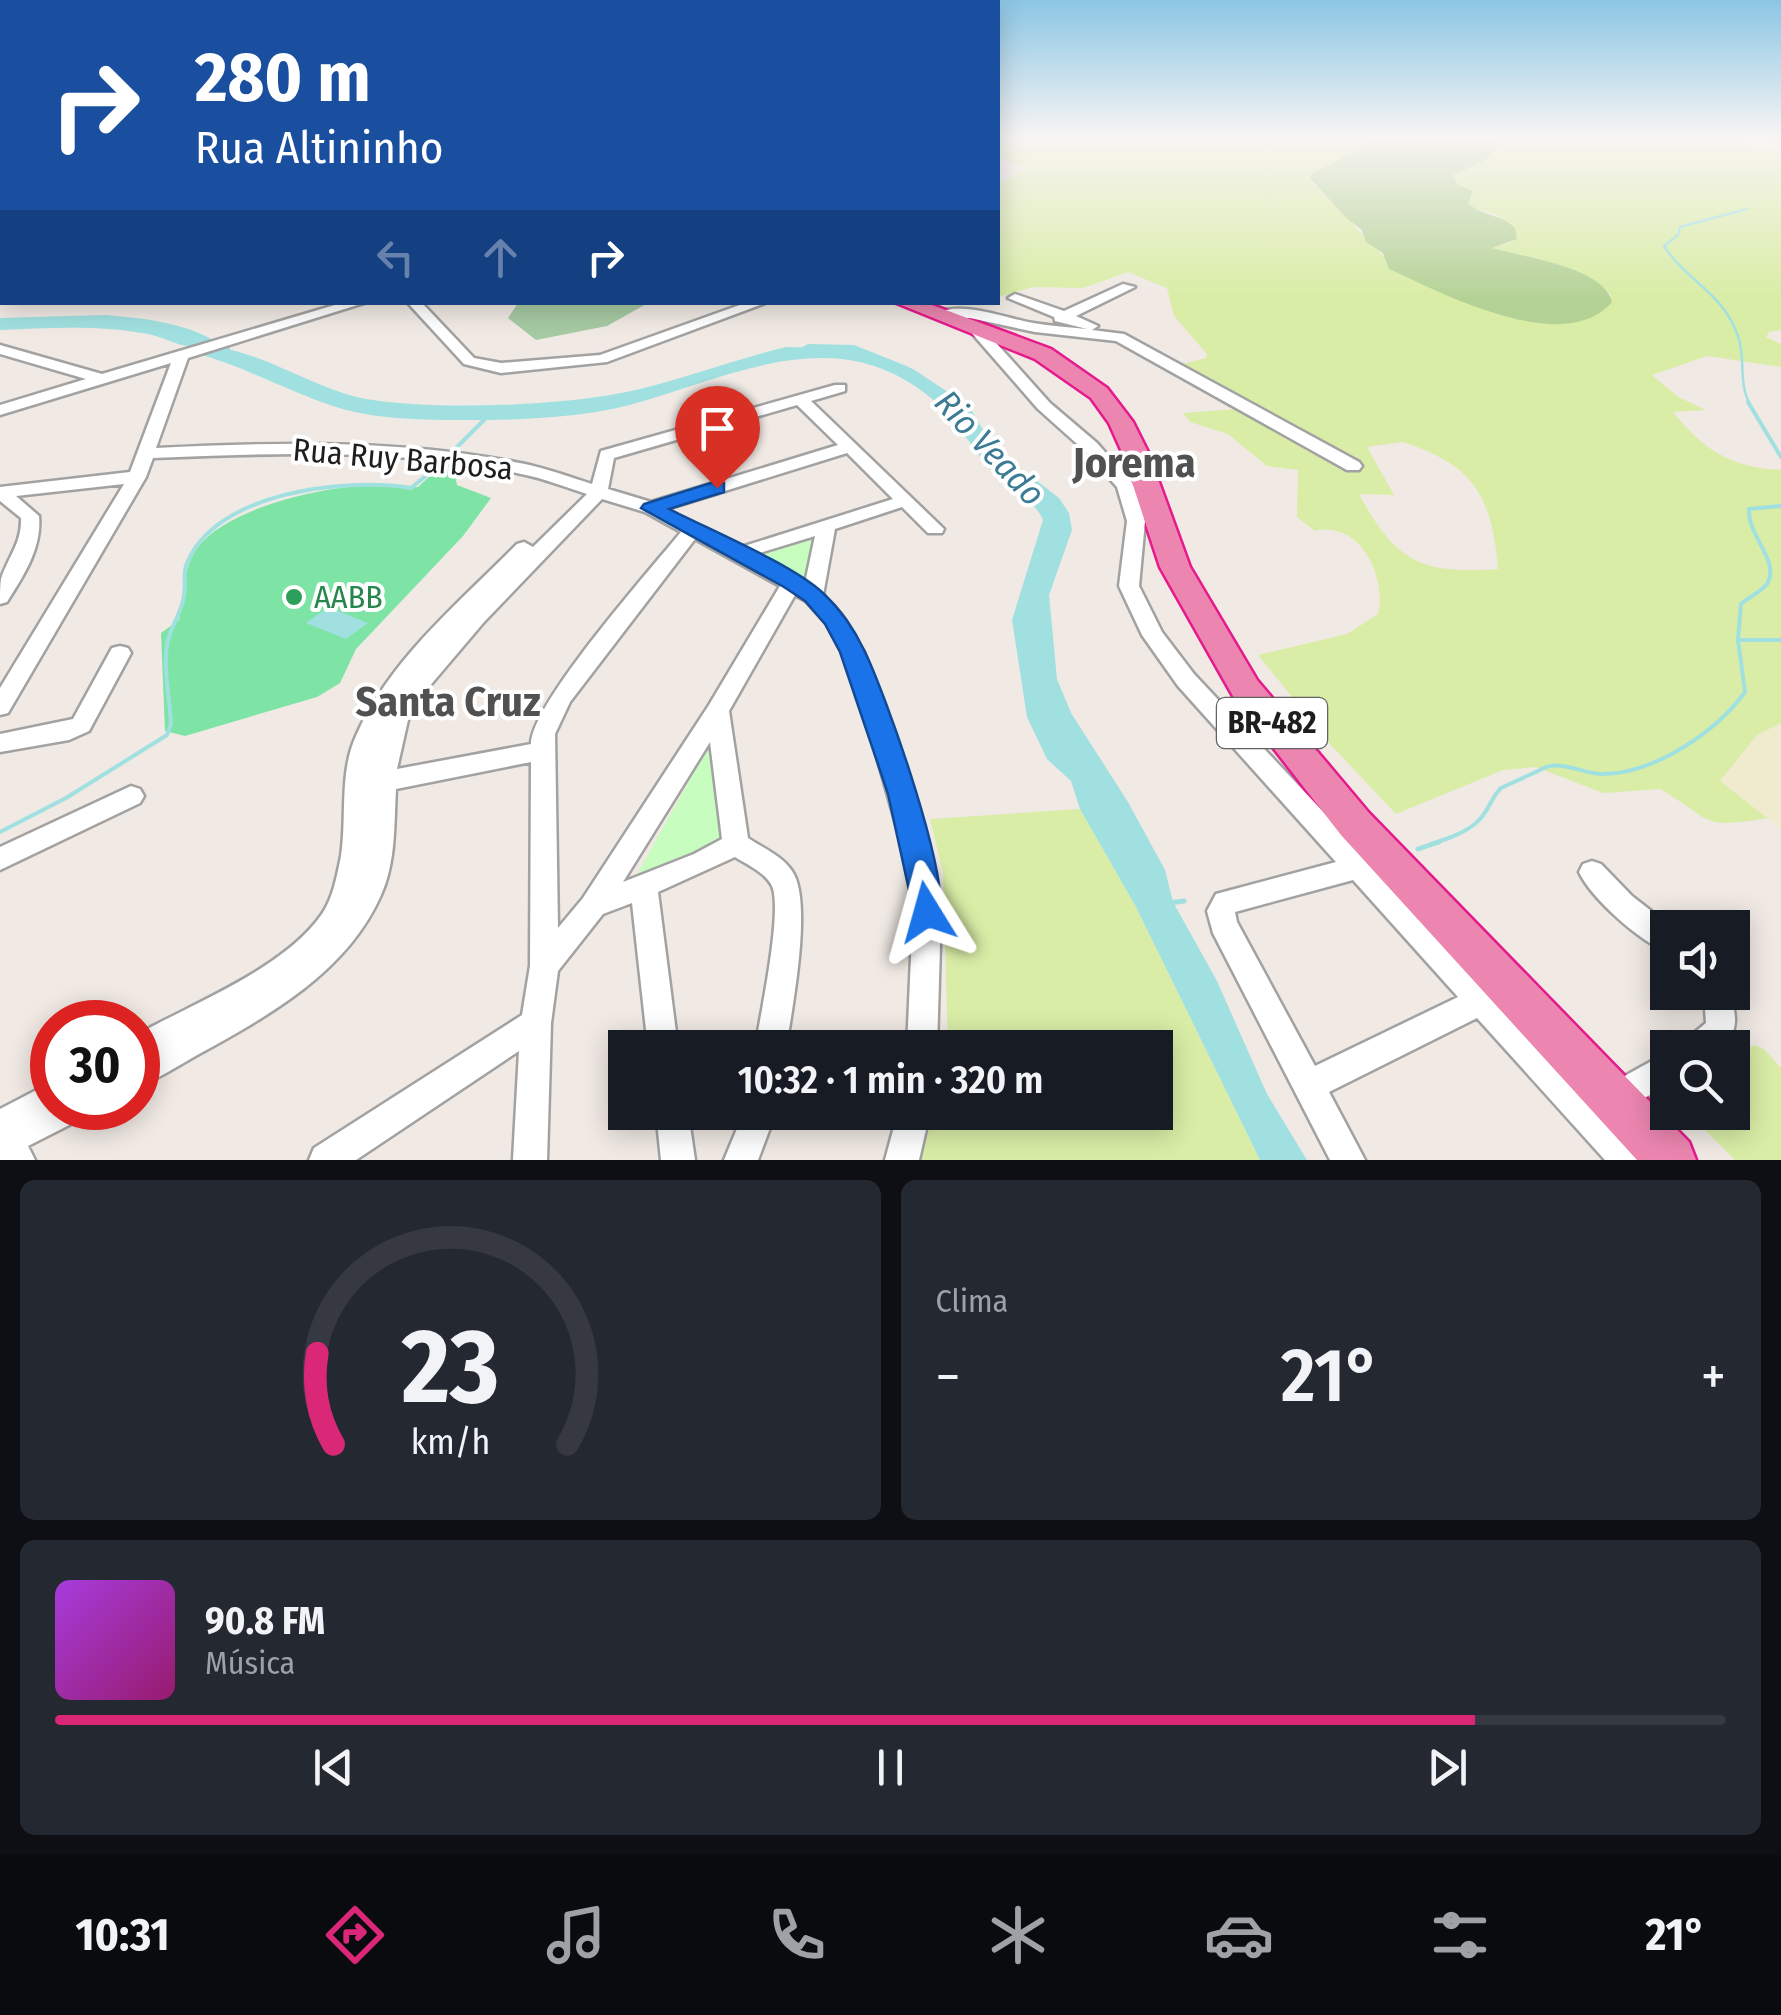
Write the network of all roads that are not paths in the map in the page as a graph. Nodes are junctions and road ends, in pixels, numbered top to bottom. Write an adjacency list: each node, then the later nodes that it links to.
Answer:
1 (1128, 287): 8 (street)
2 (1015, 298): 8 (street)
3 (351, 305): 13 (street)
4 (416, 305): 5 (street)
5 (753, 305)
6 (912, 305): 7 (highway, BR-482)
7 (940, 315): 9 (highway, BR-482); 10 (street)
8 (1064, 316): 10 (street); 11 (street)
9 (975, 328): 42 (street); 57 (highway, BR-482)
10 (1035, 328): 11 (street)
11 (1111, 334): 20 (street)
12 (0, 349): 14 (street)
13 (188, 354): 14 (street); 19 (street)
14 (100, 379): 17 (street)
15 (840, 388): 16 (street)
16 (800, 399): 18 (street); 22 (street)
17 (0, 410)
18 (849, 447): 24 (street); 25 (street)
19 (149, 453): 21 (street); 22 (street, Rua Ruy Barbosa)
20 (1353, 466)
21 (137, 477): 23 (street); 33 (street)
22 (592, 489): 25 (street, Rua Ruy Barbosa); 37 (street); 38 (street)
23 (0, 492): 31 (street)
24 (904, 500): 26 (street); 28 (street)
25 (651, 508): 27 (street, Rua Ruy Barbosa)
26 (826, 525): 29 (street); 30 (street)
27 (692, 530): 29 (street, Rua Ruy Barbosa); 36 (street)
28 (935, 530)
29 (738, 554): 30 (street, Rua Ruy Barbosa)
30 (803, 589): 34 (street); 52 (street, Rua Ruy Barbosa)
31 (0, 597)
32 (120, 653): 35 (street)
33 (0, 707)
34 (718, 711): 40 (street); 45 (street)
35 (0, 743)
36 (542, 751): 37 (street); 47 (street)
37 (385, 780): 38 (street); 54 (street)
38 (359, 786): 53 (street)
39 (131, 796): 41 (street)
40 (736, 844): 44 (street); 51 (street)
41 (0, 859)
42 (1358, 868): 48 (street); 56 (street)
43 (1592, 872): 46 (street)
44 (644, 888): 45 (street); 50 (street)
45 (593, 906): 47 (street)
46 (1650, 926)
47 (544, 966): 49 (street)
48 (1483, 1000): 56 (street); 70 (street)
49 (536, 1023): 64 (street); 65 (street)
50 (661, 1030)
51 (773, 1030)
52 (923, 1030)
53 (160, 1037)
54 (160, 1058)
55 (1650, 1078): 57 (street)
56 (1309, 1086): 69 (street)
57 (1614, 1099): 71 (highway, BR-482)
58 (30, 1118): 63 (street)
59 (30, 1128): 63 (street)
60 (674, 1130): 66 (street)
61 (753, 1130): 67 (street)
62 (910, 1130): 68 (street)
63 (5, 1141)
64 (326, 1160)
65 (530, 1160)
66 (678, 1160)
67 (741, 1160)
68 (902, 1160)
69 (1348, 1160)
70 (1628, 1160)
71 (1671, 1160)

